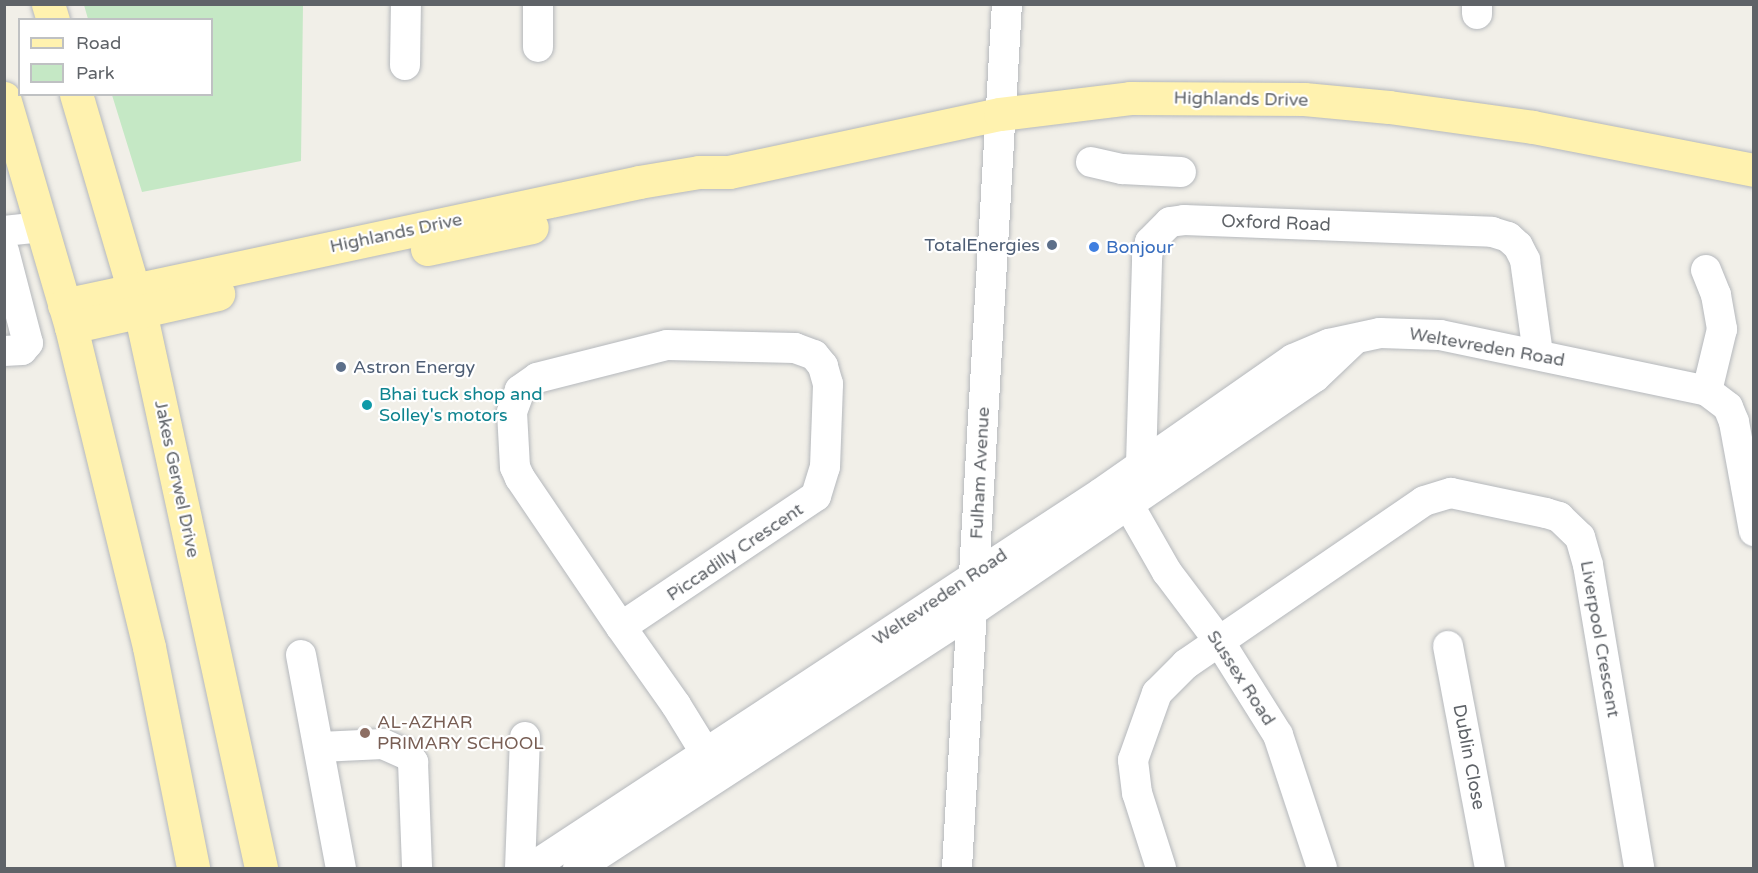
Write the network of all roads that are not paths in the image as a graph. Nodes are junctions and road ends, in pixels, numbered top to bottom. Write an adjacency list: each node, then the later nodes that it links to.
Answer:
1 (406, 4): 5 (street)
2 (538, 4): 4 (street)
3 (1007, 4): 8 (street, Fulham Avenue)
4 (538, 47)
5 (405, 65)
6 (77, 96): 16 (main road, Jakes Gerwel Drive)
7 (4, 98): 12 (main road)
8 (1000, 114): 10 (main road, Highlands Drive); 16 (main road, Highlands Drive); 24 (street, Fulham Avenue)
9 (1091, 162): 11 (street)
10 (1754, 170)
11 (1181, 172)
12 (42, 227): 13 (street); 17 (main road)
13 (4, 231)
14 (4, 251): 18 (street)
15 (1706, 270): 20 (street)
16 (137, 299): 17 (main road, Highlands Drive); 35 (main road, Jakes Gerwel Drive)
17 (67, 316): 34 (main road)
18 (4, 351)
19 (1538, 354): 20 (street, Weltevreden Road); 21 (street, Weltevreden Road); 21 (street, Oxford Road)
20 (1707, 391): 23 (street)
21 (1148, 475): 22 (street, Weltevreden Road)
22 (1122, 493): 24 (street, Weltevreden Road); 25 (street, Weltevreden Road); 27 (street, Sussex Road)
23 (1754, 531)
24 (974, 573): 25 (street, Fulham Avenue); 32 (street, Weltevreden Road)
25 (972, 610): 32 (street, Weltevreden Road); 41 (street, Fulham Avenue)
26 (621, 627): 26 (street, Piccadilly Crescent); 32 (street, Piccadilly Crescent)
27 (1219, 641): 42 (street, Liverpool Crescent); 43 (street, Sussex Road); 45 (street, Liverpool Crescent)
28 (1448, 646): 44 (street, Dublin Close)
29 (301, 655): 31 (street)
30 (525, 737): 38 (street)
31 (320, 747): 36 (street); 37 (street)
32 (714, 764): 33 (street, Weltevreden Road); 39 (street, Weltevreden Road)
33 (610, 860): 40 (street, Weltevreden Road)
34 (193, 868)
35 (261, 868)
36 (341, 868)
37 (417, 868)
38 (520, 868)
39 (531, 868)
40 (578, 868)
41 (957, 868)
42 (1161, 868)
43 (1322, 868)
44 (1490, 868)
45 (1639, 868)

